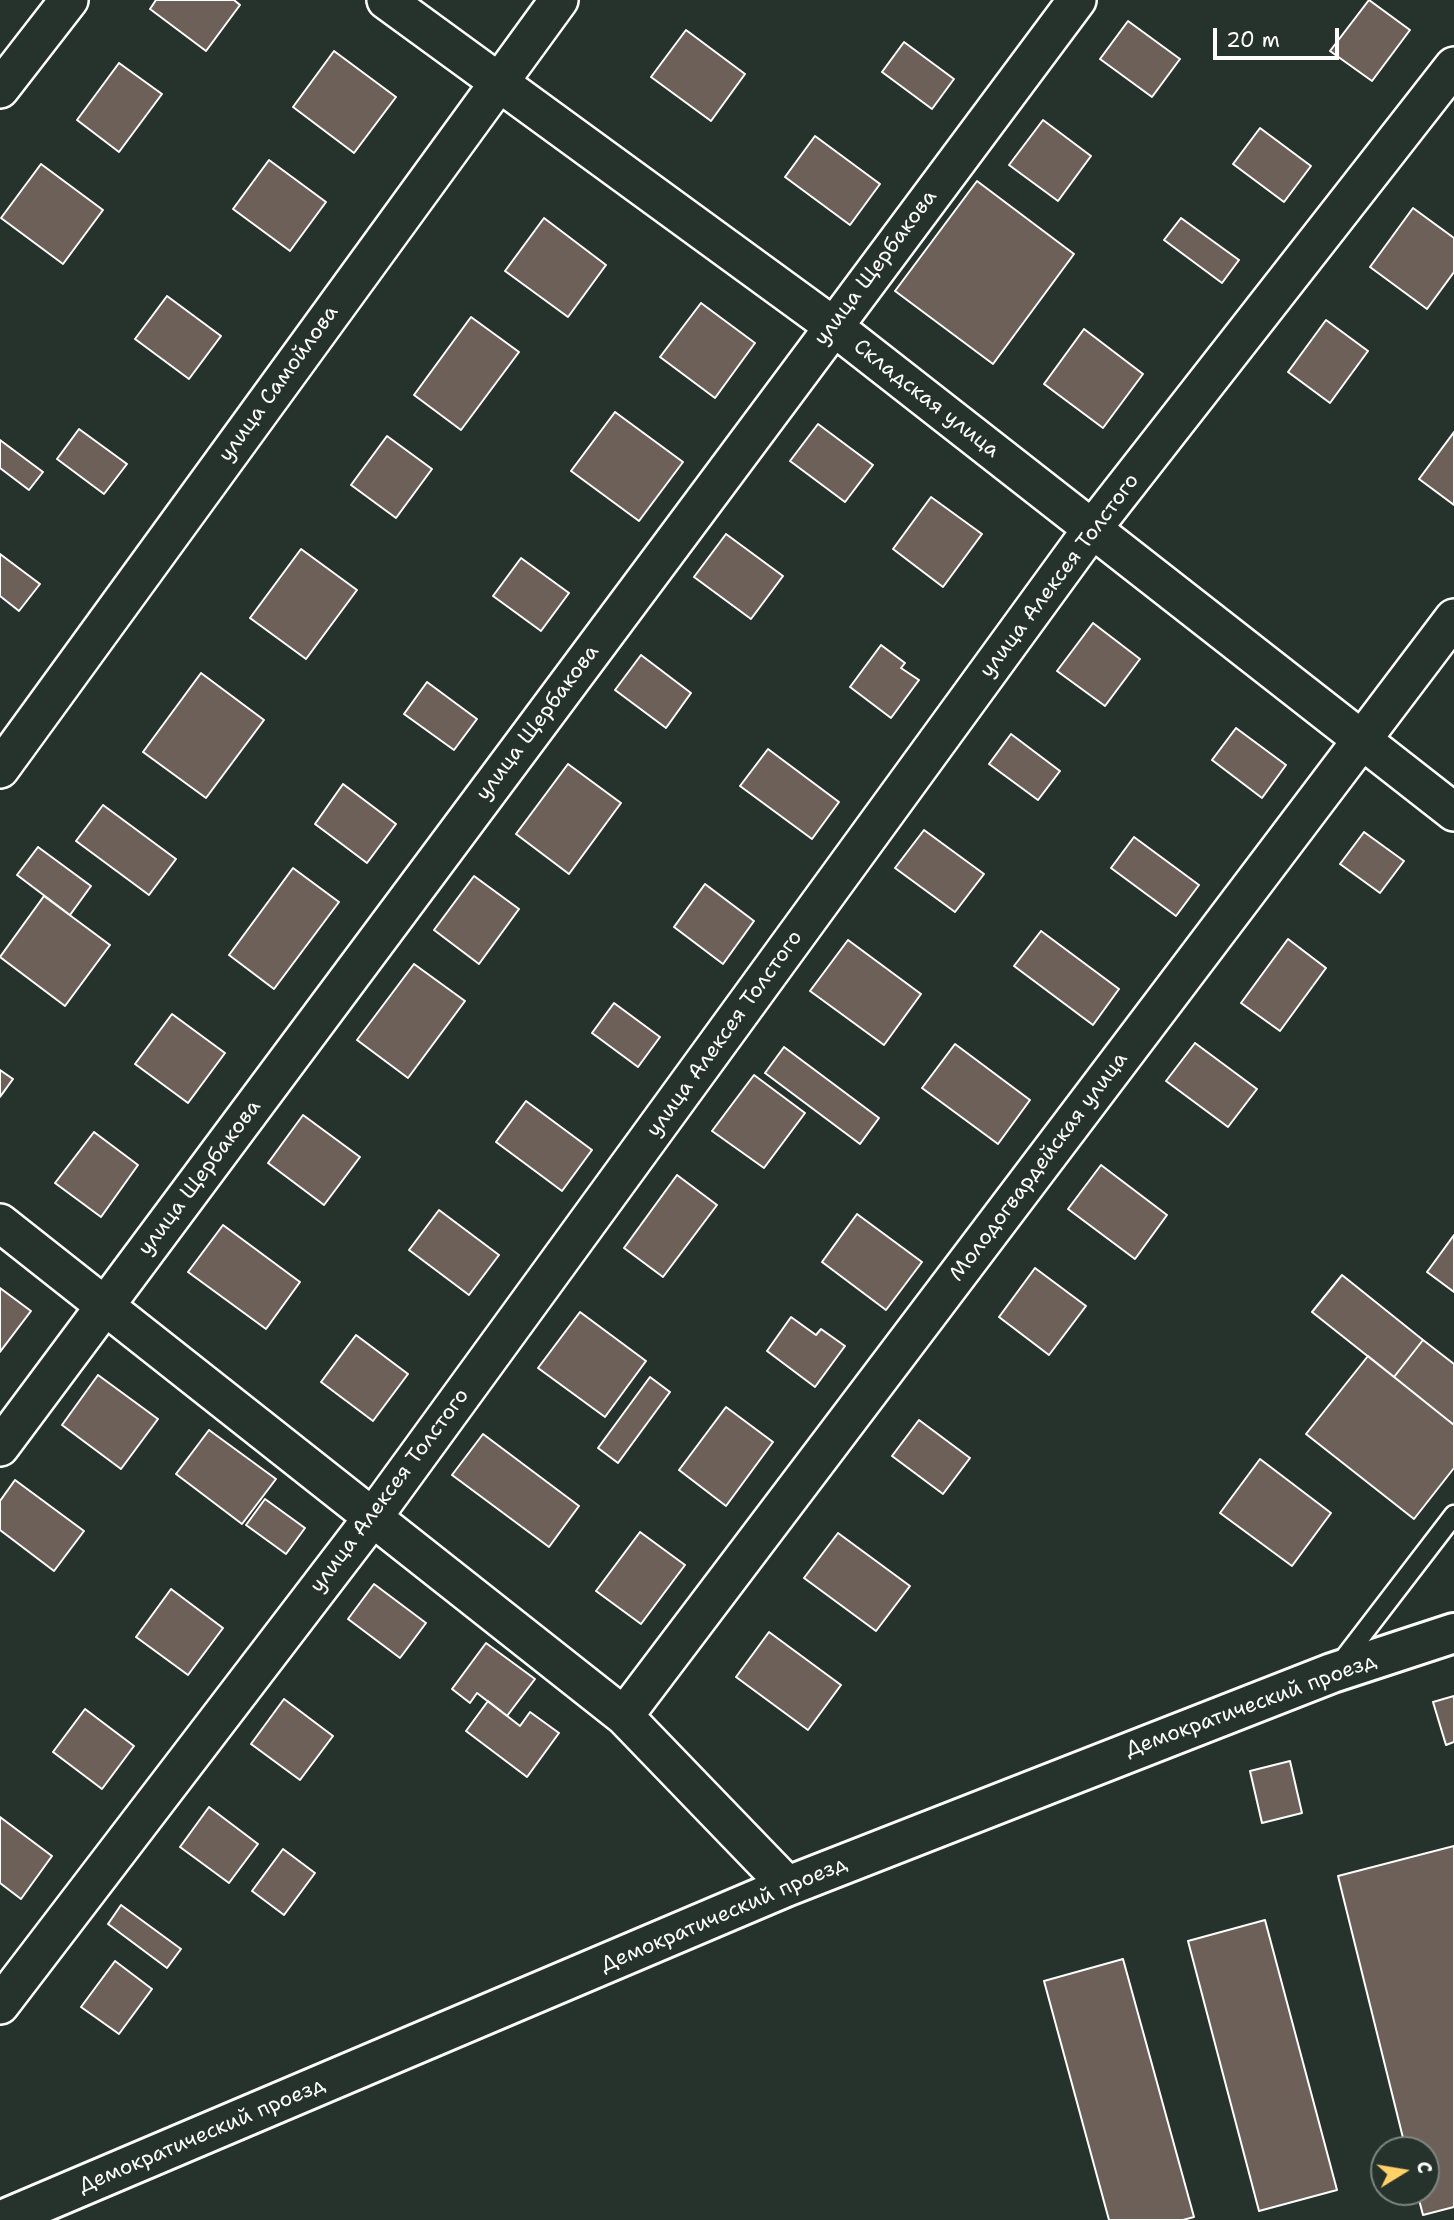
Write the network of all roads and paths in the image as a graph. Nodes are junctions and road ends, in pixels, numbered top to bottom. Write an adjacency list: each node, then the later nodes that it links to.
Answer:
1 (69, 0): 7 (street)
2 (386, 0): 6 (street, Складская улица)
3 (559, 0): 6 (street, улица Самойлова)
4 (1077, 0): 8 (street, улица Щербакова)
5 (1454, 66): 9 (street, улица Алексея Толстого)
6 (497, 82): 8 (street, Складская улица); 12 (street, улица Самойлова)
7 (0, 89)
8 (833, 326): 9 (street, Складская улица); 15 (street, улица Щербакова)
9 (1092, 529): 11 (street, Складская улица); 18 (street, улица Алексея Толстого)
10 (1454, 618): 11 (street, Молодогвардейская улица)
11 (1363, 741): 13 (street, Складская улица); 21 (street, Молодогвардейская улица)
12 (0, 769)
13 (1454, 812)
14 (0, 1223): 15 (street)
15 (105, 1305): 16 (street, улица Щербакова); 18 (street)
16 (0, 1447)
17 (1454, 1515): 20 (lane)
18 (373, 1517): 21 (street); 23 (street, улица Алексея Толстого)
19 (1454, 1633): 20 (main road, Демократический проезд)
20 (1332, 1673): 22 (main road, Демократический проезд)
21 (624, 1716): 22 (street)
22 (788, 1886): 24 (main road, Демократический проезд)
23 (0, 2005)
24 (2, 2220)

